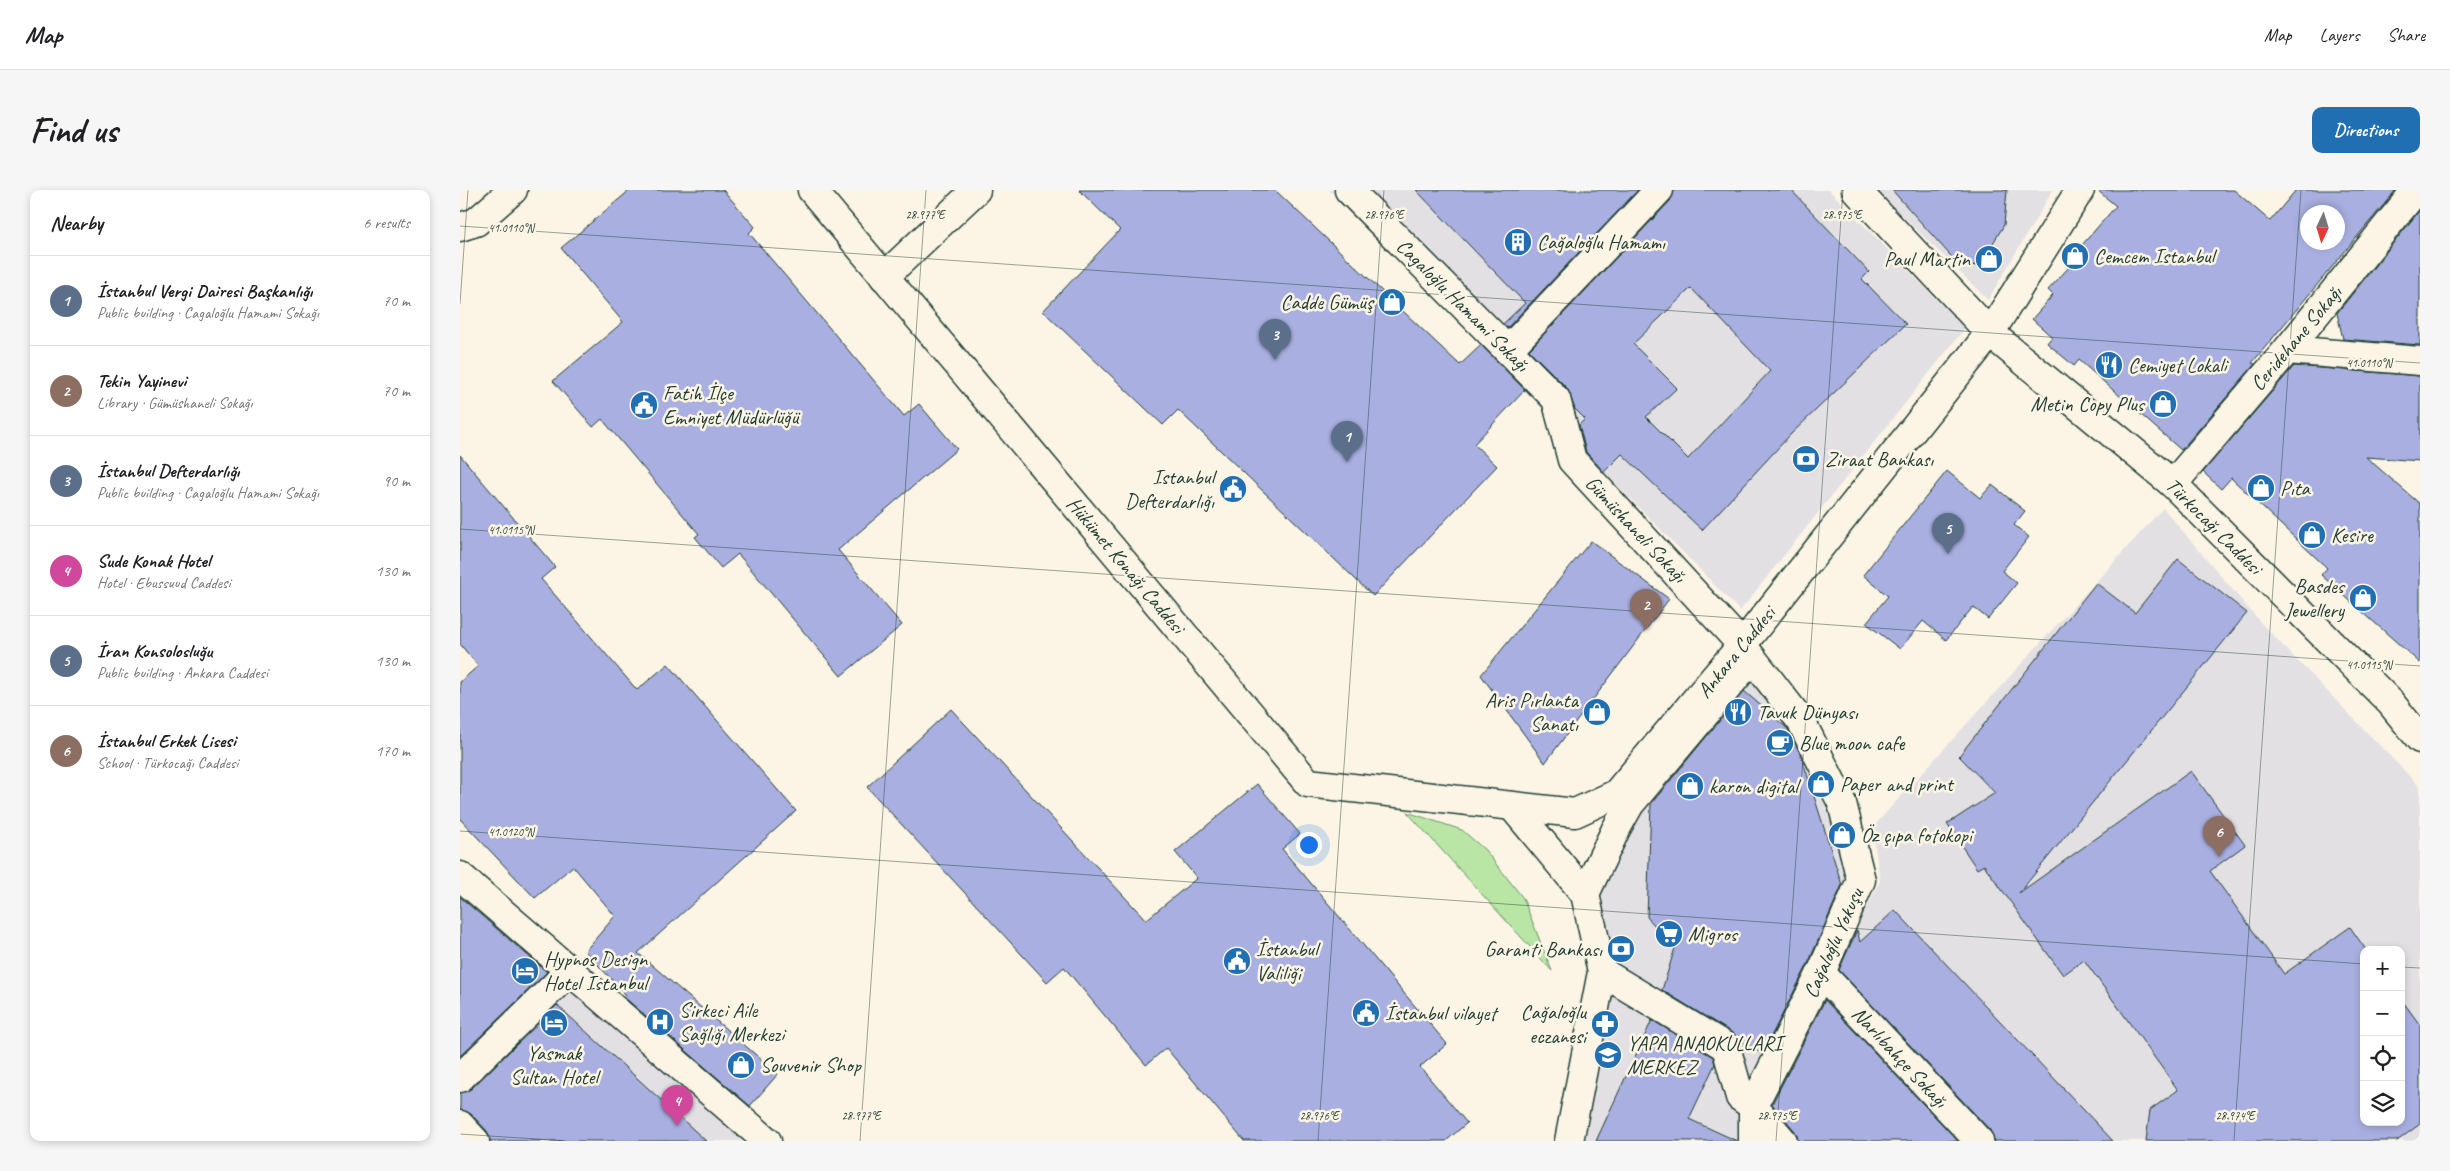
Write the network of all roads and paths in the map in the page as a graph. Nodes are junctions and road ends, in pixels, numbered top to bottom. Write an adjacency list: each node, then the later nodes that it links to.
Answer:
1 (513, 190): 9 (street)
2 (812, 190): 10 (street, Hükümet Konağı Caddesi)
3 (976, 190): 10 (street)
4 (1349, 190): 12 (street, Cagaloğlu Hamami Sokağı)
5 (1659, 190): 12 (street)
6 (1856, 190): 11 (street, Türkocağı Caddesi)
7 (2080, 190): 11 (street, Ankara Caddesi)
8 (2416, 190): 13 (street, Ceridehane Sokağı)
9 (460, 226)
10 (884, 276): 21 (street, Hükümet Konağı Caddesi)
11 (1990, 333): 16 (street, Türkocağı Caddesi); 17 (street, Ankara Caddesi)
12 (1508, 350): 15 (street, Cagaloğlu Hamami Sokağı)
13 (2287, 350): 14 (street); 16 (street, Ceridehane Sokağı)
14 (2420, 361)
15 (1556, 399): 17 (street, Gümüshaneli Sokağı)
16 (2173, 484): 18 (street, Türkocağı Caddesi)
17 (1747, 651): 21 (street, Ankara Caddesi); 23 (street, Ankara Caddesi); 26 (street, Cağaloğlu Yokuşu)
18 (2390, 702): 19 (street); 20 (street, Türkocağı Caddesi)
19 (2420, 707)
20 (2420, 739)
21 (1512, 806): 23 (street)
22 (460, 876): 24 (street)
23 (1585, 894): 25 (street)
24 (571, 970): 27 (street); 30 (street)
25 (1602, 972): 28 (street); 32 (street)
26 (1821, 973): 28 (street, Cağaloğlu Yokuşu); 35 (street, Narlıbahçe Sokağı)
27 (460, 1078)
28 (1753, 1106): 33 (street, Cağaloğlu Yokuşu); 34 (street)
29 (460, 1125): 31 (street)
30 (763, 1140)
31 (475, 1141)
32 (1569, 1141)
33 (1753, 1141)
34 (1783, 1141)
35 (1979, 1141)

